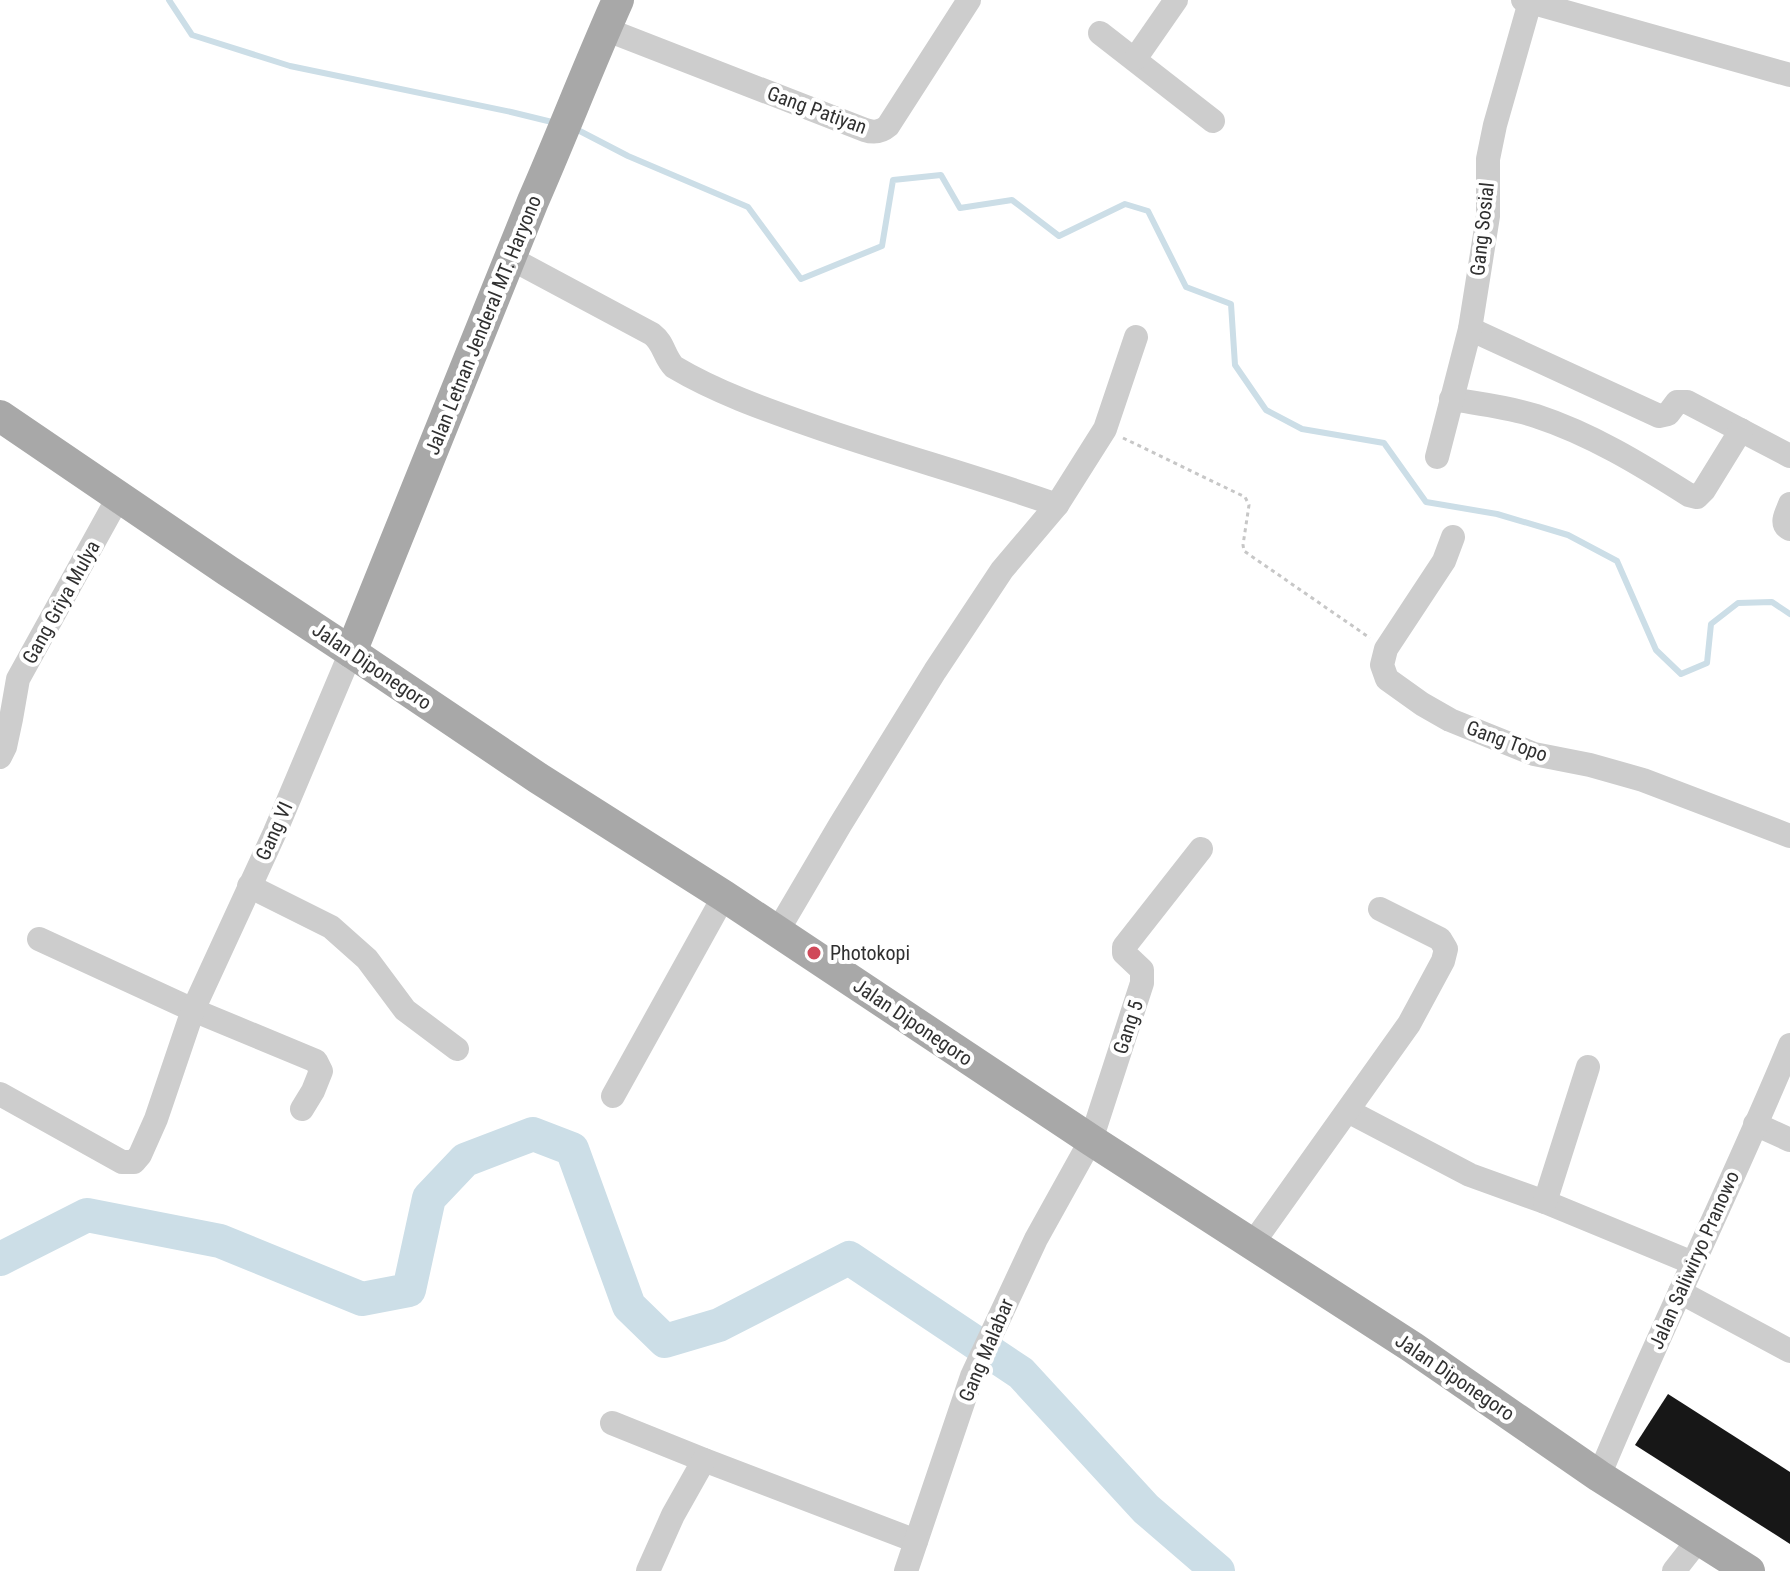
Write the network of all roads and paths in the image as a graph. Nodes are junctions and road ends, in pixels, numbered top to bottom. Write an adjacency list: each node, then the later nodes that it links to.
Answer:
1 (969, 0): 4 (street, Gang Patiyan)
2 (1176, 0): 6 (street)
3 (1526, 1): 7 (street); 10 (street, Gang Sosial)
4 (611, 14): 9 (main road, Jalan Letnan Jenderal MT. Haryono)
5 (1100, 33): 6 (street)
6 (1135, 59): 8 (street)
7 (1790, 75)
8 (1213, 121)
9 (510, 258): 20 (street); 24 (main road, Jalan Letnan Jenderal MT. Haryono)
10 (1470, 329): 12 (street, Gang Sosial); 15 (street)
11 (1136, 337): 14 (street)
12 (1451, 399): 15 (street); 17 (street, Gang Sosial)
13 (0, 416): 18 (main road, Jalan Diponegoro)
14 (1105, 429): 20 (street); 23 (path)
15 (1741, 430): 16 (street)
16 (1790, 456)
17 (1437, 457)
18 (118, 498): 24 (main road, Jalan Diponegoro); 25 (street, Gang Griya Mulya)
19 (1790, 504): 21 (street)
20 (1057, 505): 31 (street)
21 (1790, 529)
22 (1453, 537): 23 (street)
23 (1386, 649): 26 (street, Gang Topo)
24 (351, 652): 28 (street, Gang VI); 29 (main road, Jalan Diponegoro)
25 (0, 757)
26 (1790, 836)
27 (1201, 849): 42 (street, Gang 5)
28 (249, 886): 33 (street, Gang VI); 35 (street)
29 (724, 896): 31 (main road, Jalan Diponegoro); 38 (street)
30 (1380, 909): 40 (street)
31 (777, 932): 42 (main road, Jalan Diponegoro)
32 (39, 939): 33 (street)
33 (193, 1010): 37 (street, Gang VI); 39 (street)
34 (1790, 1045): 41 (street, Jalan Saliwiryo Pranowo)
35 (457, 1049)
36 (1588, 1067): 44 (street)
37 (0, 1094)
38 (613, 1096)
39 (302, 1109)
40 (1348, 1111): 44 (street); 45 (street)
41 (1755, 1124): 43 (street); 46 (street, Jalan Saliwiryo Pranowo)
42 (1091, 1140): 45 (main road, Jalan Diponegoro); 53 (street, Gang Malabar)
43 (1790, 1140)
44 (1545, 1202): 46 (street)
45 (1253, 1243): 51 (main road, Jalan Diponegoro)
46 (1693, 1263): 47 (street, Jalan Saliwiryo Pranowo)
47 (1680, 1292): 48 (street); 51 (street, Jalan Saliwiryo Pranowo)
48 (1790, 1351)
49 (612, 1423): 50 (street)
50 (704, 1460): 53 (street); 54 (street)
51 (1599, 1476): 52 (main road, Jalan Diponegoro)
52 (1699, 1539): 56 (street); 57 (main road, Jalan Diponegoro)
53 (916, 1541): 55 (street, Gang Malabar)
54 (648, 1571)
55 (906, 1571)
56 (1674, 1571)
57 (1749, 1571)

